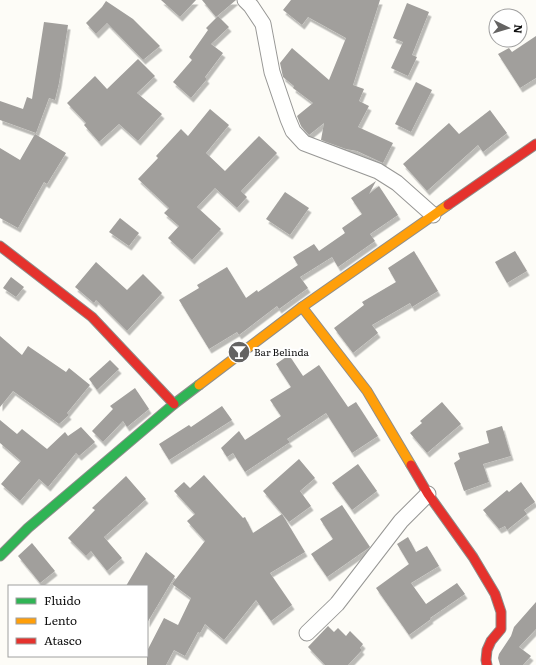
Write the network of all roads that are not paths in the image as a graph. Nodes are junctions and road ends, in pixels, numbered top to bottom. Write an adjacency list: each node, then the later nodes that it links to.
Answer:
1 (245, 0): 3 (street)
2 (536, 144): 3 (main road)
3 (433, 215): 5 (main road)
4 (0, 246): 6 (main road)
5 (302, 306): 6 (main road); 7 (main road)
6 (174, 404): 8 (main road)
7 (428, 494): 9 (street); 10 (main road)
8 (0, 556)
9 (308, 633)
10 (487, 665)

